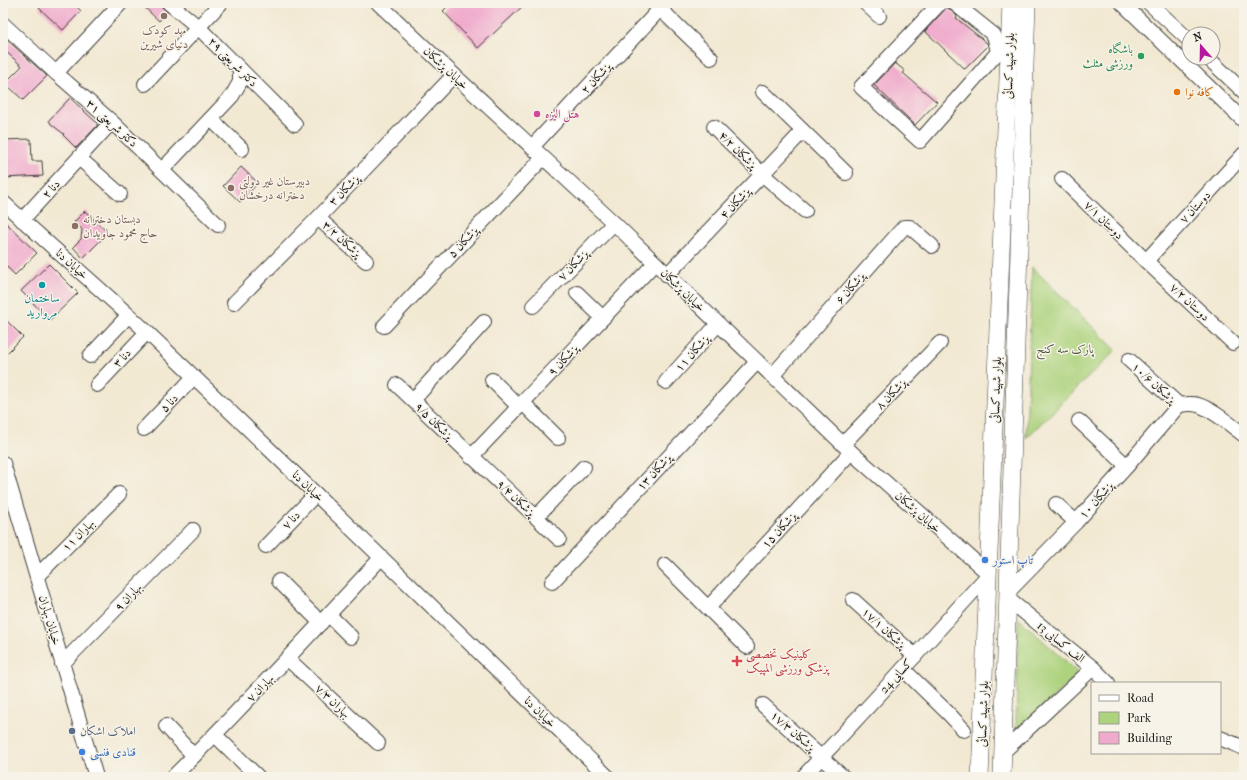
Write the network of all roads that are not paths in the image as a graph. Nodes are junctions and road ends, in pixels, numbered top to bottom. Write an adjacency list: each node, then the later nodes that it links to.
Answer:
1 (121, 3): 22 (street)
2 (170, 3): 15 (street, ۲۹ دکتر شریعتی)
3 (221, 3): 15 (street)
4 (378, 3): 23 (street, خیابان پزشکان)
5 (865, 3): 13 (street)
6 (940, 3): 18 (street)
7 (954, 3): 18 (street)
8 (1011, 3): 17 (main road, بلوار شهید کسائی)
9 (1027, 3): 50 (main road, بلوار شهید کسائی)
10 (1149, 3): 16 (street)
11 (1126, 4): 28 (street)
12 (657, 6): 19 (street); 33 (street, ۲ پزشکان)
13 (879, 16)
14 (3, 24): 22 (street, ۳۱ دکتر شریعتی)
15 (198, 27): 21 (street, ۲۹ دکتر شریعتی); 24 (street)
16 (1181, 33)
17 (1011, 34): 18 (street); 49 (main road, بلوار شهید کسائی)
18 (994, 35)
19 (711, 58)
20 (1216, 66): 26 (street)
21 (240, 69): 27 (street); 29 (street, ۲۹ دکتر شریعتی)
22 (56, 73): 38 (street, ۳۱ دکتر شریعتی)
23 (454, 75): 33 (street, خیابان پزشکان); 45 (street, ۳ پزشکان)
24 (144, 84)
25 (763, 92): 32 (street)
26 (1244, 92)
27 (211, 119): 34 (street); 38 (street)
28 (1244, 121)
29 (295, 124)
30 (108, 126): 36 (street, ۲ دنا)
31 (714, 126): 40 (street, ۴/۲ پزشکان)
32 (803, 131): 39 (street); 40 (street, ۴ پزشکان)
33 (532, 147): 37 (street, خیابان پزشکان)
34 (242, 149)
35 (1244, 154): 53 (street, ۷ دوستان)
36 (79, 158): 42 (street); 46 (street, ۲ دنا)
37 (543, 158): 47 (street, خیابان پزشکان); 63 (street, ۵ پزشکان)
38 (162, 170): 48 (street, ۳۱ دکتر شریعتی)
39 (846, 173)
40 (762, 174): 44 (street, ۴/۲ پزشکان); 55 (street, ۴ پزشکان)
41 (1062, 179): 53 (street, ۷/۱ دوستان)
42 (120, 194)
43 (3, 202): 46 (street, خیابان دنا)
44 (805, 211)
45 (318, 218): 52 (street, ۳/۲ پزشکان); 57 (street, ۳ پزشکان)
46 (22, 220): 59 (street, خیابان دنا)
47 (614, 223): 54 (street, خیابان پزشکان); 58 (street, ۷ پزشکان)
48 (218, 225)
49 (1002, 233): 50 (main road); 99 (main road, بلوار شهید کسائی)
50 (1020, 235): 103 (main road, بلوار شهید کسائی)
51 (932, 246): 70 (street, ۶ پزشکان)
52 (366, 261)
53 (1146, 261): 66 (street, ۷/۲ دوستان)
54 (655, 263): 55 (street, خیابان پزشکان); 60 (street, ۹ پزشکان)
55 (667, 275): 62 (street, خیابان پزشکان)
56 (577, 293): 60 (street)
57 (234, 303)
58 (533, 306)
59 (128, 316): 64 (street, خیابان دنا); 67 (street)
60 (603, 318): 77 (street, ۹ پزشکان)
61 (484, 322): 76 (street)
62 (718, 324): 69 (street, خیابان پزشکان); 73 (street, ۱۱ پزشکان)
63 (384, 326)
64 (146, 332): 71 (street, خیابان دنا); 74 (street, ۳ دنا)
65 (940, 343): 83 (street, ۸ پزشکان)
66 (1234, 343)
67 (90, 356)
68 (1129, 360): 78 (street, ۱۰/۶ پزشکان)
69 (757, 362): 70 (street, خیابان پزشکان); 102 (street, ۱۳ پزشکان)
70 (772, 376): 83 (street, خیابان پزشکان)
71 (194, 377): 80 (street, ۵ دنا); 89 (street, خیابان دنا)
72 (492, 380): 77 (street)
73 (666, 382)
74 (97, 385)
75 (397, 385): 76 (street, ۹/۵ پزشکان)
76 (413, 400): 84 (street, ۹/۵ پزشکان)
77 (521, 405): 82 (street); 84 (street, ۹ پزشکان)
78 (1179, 405): 81 (street); 86 (street, ۱۰ پزشکان)
79 (1079, 420): 86 (street)
80 (144, 429)
81 (1244, 435)
82 (558, 438)
83 (847, 448): 99 (street, خیابان پزشکان); 105 (street, ۱۵ پزشکان)
84 (472, 457): 92 (street, ۹/۴ پزشکان)
85 (3, 463): 90 (street, خیابان بهاران)
86 (1127, 466): 93 (street, ۱۰ پزشکان)
87 (584, 467): 92 (street)
88 (120, 494): 100 (street, ۱۱ بهاران)
89 (316, 494): 96 (street, ۷ دنا); 97 (street, خیابان دنا)
90 (7, 499): 100 (street, خیابان بهاران)
91 (1056, 504): 93 (street)
92 (536, 517): 95 (street, ۹/۴ پزشکان)
93 (1076, 522): 103 (street, ۱۰ پزشکان)
94 (193, 530): 111 (street, ۹ بهاران)
95 (559, 539)
96 (266, 546)
97 (381, 558): 106 (street, ۷ بهاران); 129 (street, خیابان دنا)
98 (665, 565): 105 (street)
99 (989, 574): 109 (street, کسایی 24); 125 (main road, بلوار شهید کسائی)
100 (37, 576): 111 (street, خیابان بهاران)
101 (279, 582): 106 (street)
102 (552, 582)
103 (1008, 595): 112 (street, 13 الف کسایی); 122 (main road, بلوار شهید کسائی)
104 (853, 600): 109 (street, ۱۷/۱ پزشکان)
105 (708, 608): 108 (street)
106 (325, 619): 107 (street); 110 (street, ۷ بهاران)
107 (351, 637)
108 (747, 647)
109 (915, 656): 113 (street, کسایی 24)
110 (288, 659): 118 (street, ۷ بهاران); 120 (street, ۷/۳ بهاران)
111 (62, 664): 126 (street, خیابان بهاران)
112 (1093, 668): 114 (street); 122 (street, 13 الف کسایی)
113 (904, 669): 117 (street); 124 (street, کسایی 24)
114 (1107, 682)
115 (763, 705): 124 (street, ۱۷/۳ پزشکان)
116 (166, 726): 123 (street)
117 (964, 730)
118 (215, 735): 123 (street, ۷ بهاران); 128 (street)
119 (1221, 738): 121 (street)
120 (378, 743)
121 (1244, 748)
122 (1003, 752): 132 (main road, بلوار شهید کسائی)
123 (194, 756): 127 (street, ۷ بهاران)
124 (822, 757): 130 (street, کسایی 24); 131 (street, ۱۷/۳ پزشکان)
125 (978, 775)
126 (96, 777)
127 (173, 777)
128 (258, 777)
129 (608, 777)
130 (803, 777)
131 (843, 777)
132 (1002, 777)

